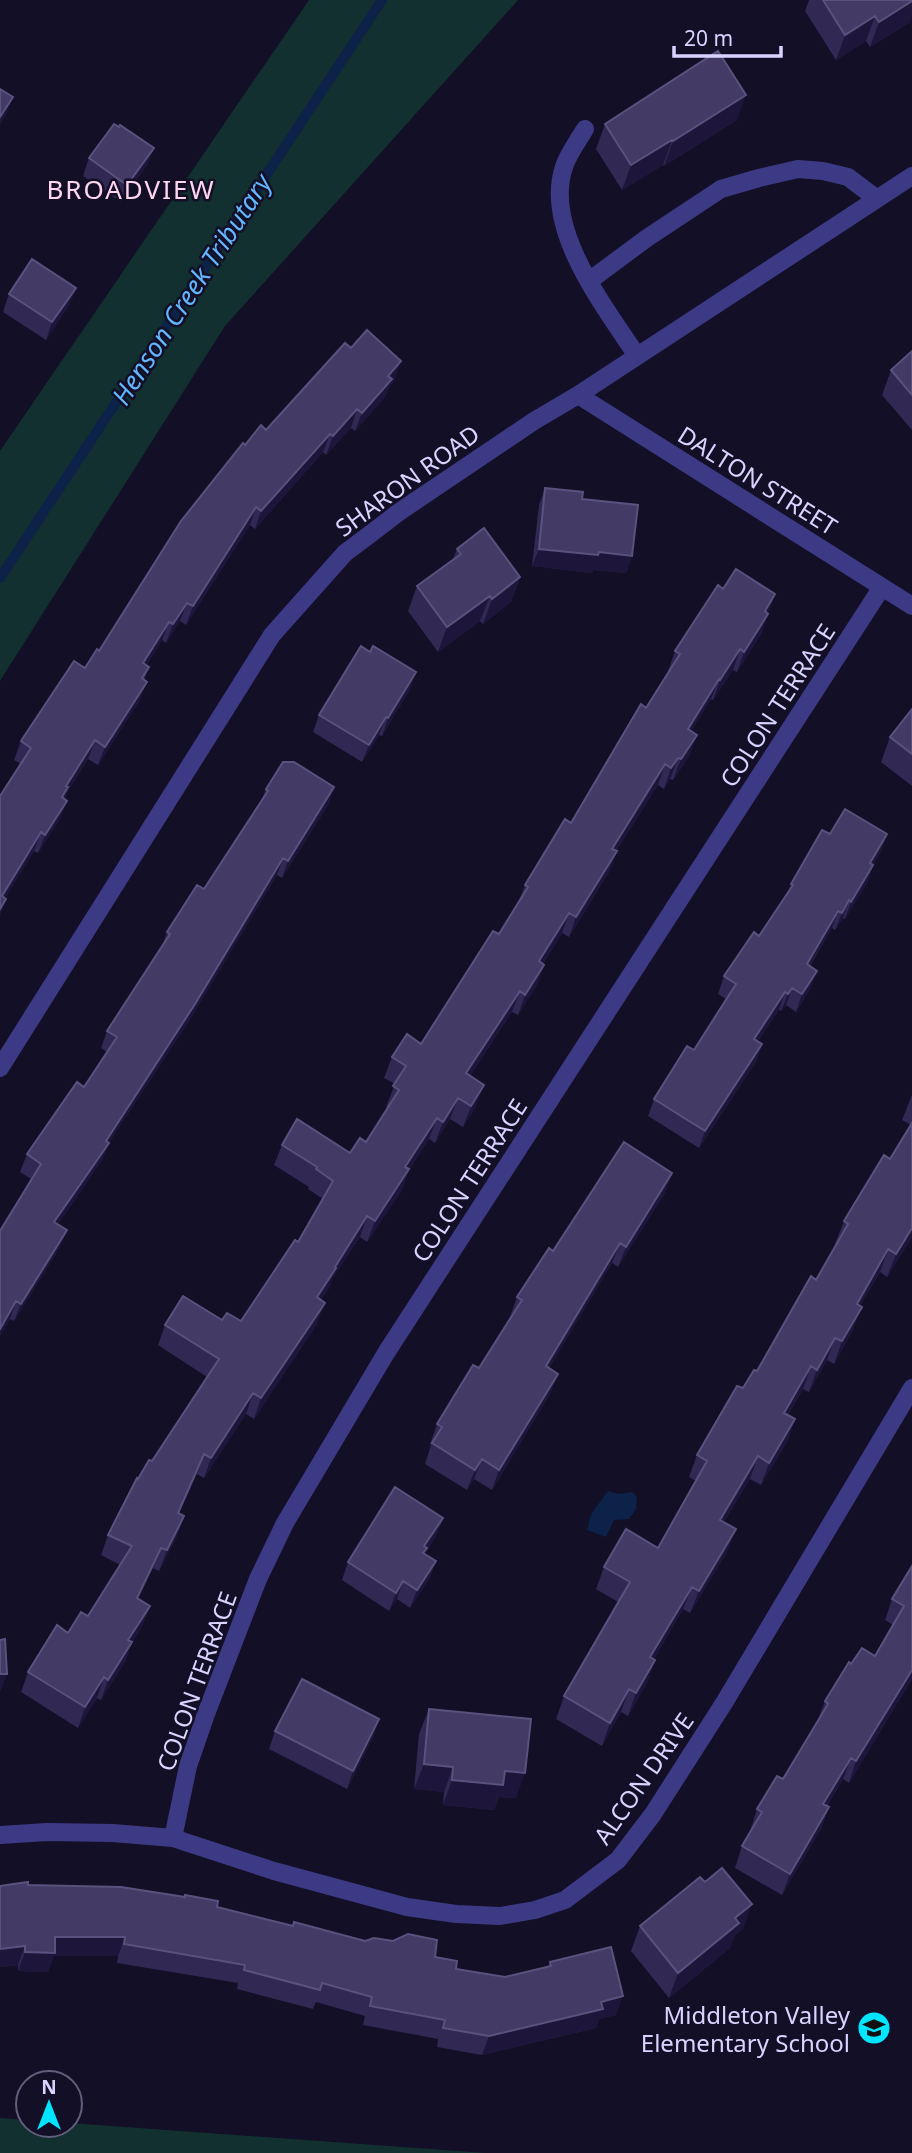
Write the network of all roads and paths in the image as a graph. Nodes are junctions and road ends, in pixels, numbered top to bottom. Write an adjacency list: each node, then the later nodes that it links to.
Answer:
1 (585, 129): 4 (street)
2 (912, 176): 3 (street, SHARON ROAD)
3 (877, 199): 4 (street); 5 (street, SHARON ROAD)
4 (589, 282): 5 (street)
5 (637, 356): 6 (street, SHARON ROAD)
6 (578, 395): 7 (street, DALTON STREET); 9 (street, SHARON ROAD)
7 (882, 587): 8 (street, DALTON STREET); 12 (street, COLON TERRACE)
8 (912, 606)
9 (0, 1069)
10 (912, 1388): 12 (street, ALCON DRIVE)
11 (0, 1835): 12 (street, ALCON DRIVE)
12 (173, 1838)

